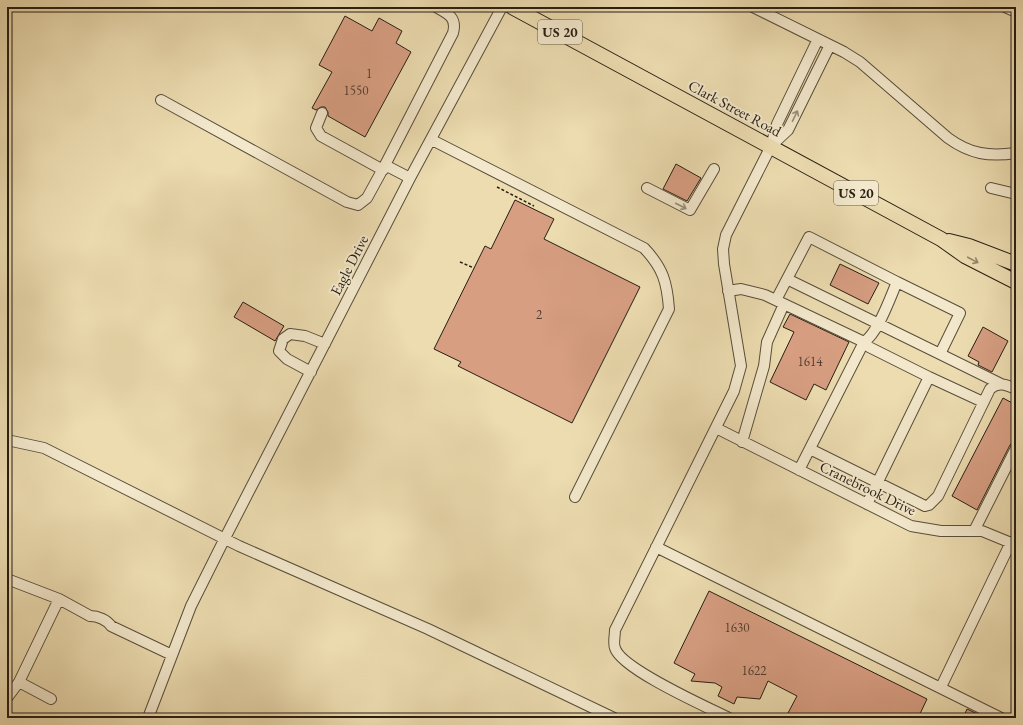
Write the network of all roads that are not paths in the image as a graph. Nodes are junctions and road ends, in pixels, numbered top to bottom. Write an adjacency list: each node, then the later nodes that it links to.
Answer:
1 (436, 7): 15 (street)
2 (502, 7): 12 (street, Eagle Drive)
3 (512, 7): 6 (highway, Clark Street Road / US 20)
4 (753, 7): 8 (street)
5 (1005, 7): 7 (street)
6 (528, 11): 13 (highway, Clark Street Road / US 20)
7 (1016, 12)
8 (818, 39): 9 (street); 13 (street)
9 (830, 45): 13 (street, one-way to 9); 14 (street)
10 (161, 100): 15 (street)
11 (322, 113): 15 (street)
12 (432, 140): 17 (street, Eagle Drive); 44 (street)
13 (771, 146): 21 (highway, Clark Street Road / US 20); 26 (street)
14 (1016, 153)
15 (384, 167): 17 (street)
16 (714, 169): 18 (street, one-way to 16)
17 (410, 178): 30 (street, Eagle Drive)
18 (647, 188)
19 (991, 188): 20 (street)
20 (1016, 194)
21 (941, 239): 22 (highway, Clark Street Road / US 20); 25 (highway, Clark Street Road / US 20, one-way to 25)
22 (1016, 264)
23 (787, 279): 24 (street); 27 (street); 28 (street)
24 (897, 282): 28 (street); 31 (street)
25 (1016, 282)
26 (728, 291): 27 (street); 37 (street)
27 (780, 302): 29 (street); 39 (street)
28 (877, 323): 29 (street); 31 (street)
29 (864, 342): 33 (street); 41 (street)
30 (325, 344): 32 (street, Eagle Drive); 32 (street)
31 (940, 354): 34 (street)
32 (311, 372): 47 (street, Eagle Drive)
33 (929, 376): 36 (street); 43 (street)
34 (1001, 384): 35 (street); 36 (street)
35 (1016, 390)
36 (983, 402): 43 (street)
37 (716, 428): 39 (street, Cranebrook Drive); 49 (street)
38 (7, 440): 47 (street)
39 (742, 442): 42 (street, Cranebrook Drive)
40 (1016, 448): 46 (street)
41 (810, 449): 42 (street); 43 (street)
42 (799, 470): 45 (street, Cranebrook Drive)
43 (878, 482): 45 (street)
44 (575, 497)
45 (867, 504): 46 (street, Cranebrook Drive)
46 (974, 532): 48 (street, Cranebrook Drive)
47 (224, 538): 52 (street, Eagle Drive); 58 (street)
48 (1014, 544): 54 (street)
49 (656, 547): 54 (street); 59 (street)
50 (7, 579): 51 (street)
51 (59, 599): 52 (street); 53 (street)
52 (172, 655): 57 (street, Eagle Drive)
53 (19, 682): 55 (street); 56 (street)
54 (941, 687): 60 (street)
55 (7, 698)
56 (51, 699)
57 (148, 718)
58 (614, 718)
59 (729, 718)
60 (1002, 718)

